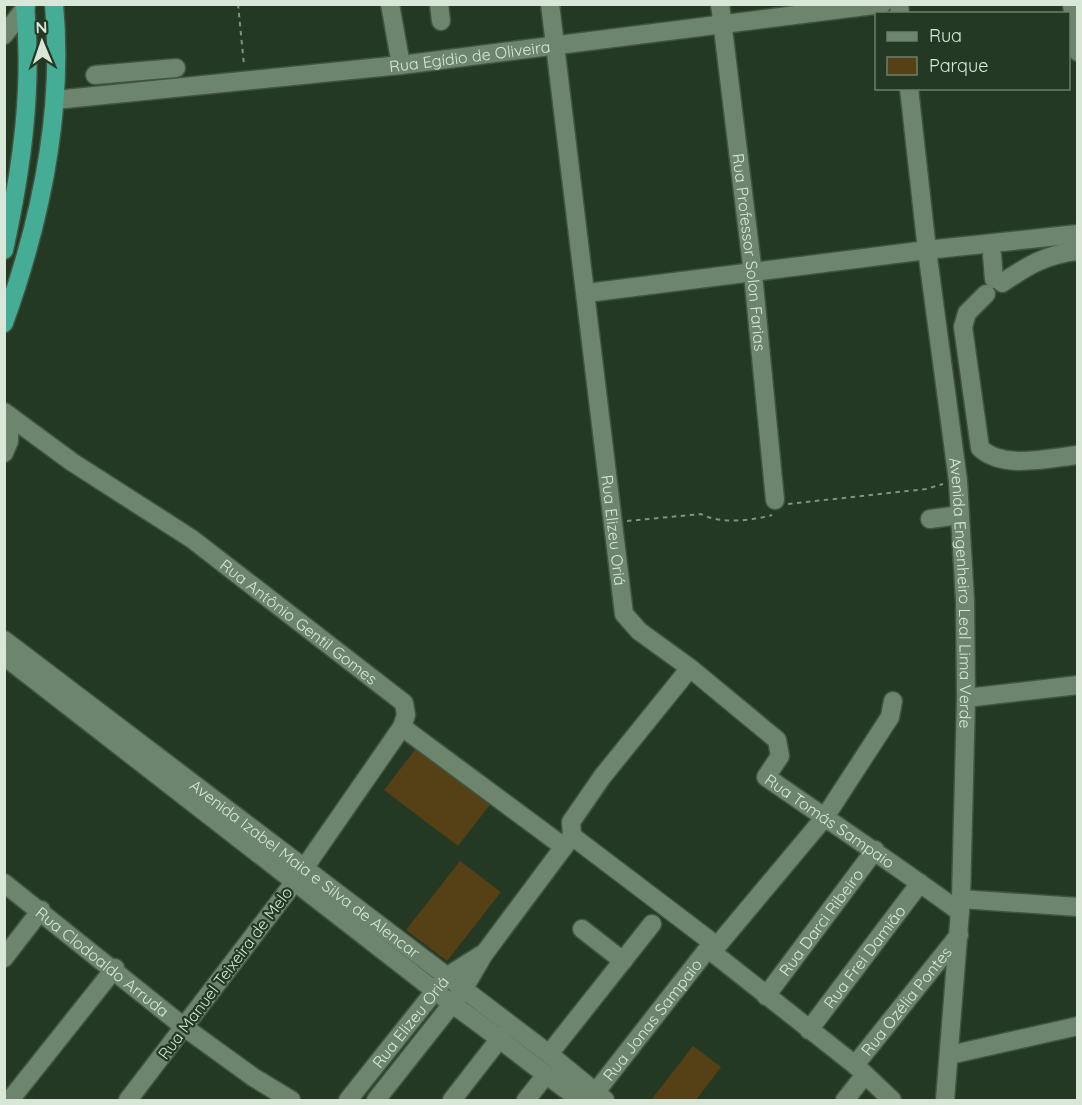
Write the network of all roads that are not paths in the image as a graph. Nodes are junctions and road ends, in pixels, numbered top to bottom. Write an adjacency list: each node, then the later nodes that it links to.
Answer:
1 (54, 4): 16 (highway)
2 (390, 4): 12 (street)
3 (550, 4): 10 (street, Rua Elizeu Oriá)
4 (720, 4): 8 (street, Rua Professor Solon Farias)
5 (882, 4): 8 (street, Rua Egídio de Oliveira)
6 (1072, 4): 11 (street)
7 (26, 6): 9 (street); 18 (highway)
8 (723, 25): 10 (street, Rua Egídio de Oliveira); 26 (street, Rua Professor Solon Farias)
9 (4, 34)
10 (554, 44): 12 (street, Rua Egídio de Oliveira); 28 (street, Rua Elizeu Oriá)
11 (1077, 52)
12 (401, 65): 16 (street, Rua Egídio de Oliveira)
13 (176, 68): 14 (street)
14 (95, 75)
15 (909, 90): 23 (street, Avenida Engenheiro Leal Lima Verde)
16 (55, 100): 29 (highway)
17 (4, 171): 18 (street)
18 (19, 182): 22 (highway)
19 (1077, 234): 20 (street)
20 (1023, 241): 21 (street); 25 (street)
21 (961, 247): 23 (street); 25 (street)
22 (4, 250)
23 (927, 250): 26 (street); 34 (street, Avenida Engenheiro Leal Lima Verde)
24 (1077, 251): 27 (street)
25 (992, 255): 27 (street)
26 (753, 274): 28 (street); 33 (street, Rua Professor Solon Farias)
27 (994, 286): 32 (street)
28 (587, 293): 38 (street, Rua Elizeu Oriá)
29 (4, 324)
30 (7, 414): 31 (street); 42 (street, Rua Antônio Gentil Gomes)
31 (4, 453)
32 (1077, 455)
33 (775, 500)
34 (960, 515): 35 (street); 40 (street, Avenida Engenheiro Leal Lima Verde)
35 (930, 519)
36 (4, 640): 44 (street, Avenida Izabel Maia e Silva de Alencar)
37 (4, 656): 44 (street, Avenida Izabel Maia e Silva de Alencar)
38 (690, 668): 43 (street, Rua Tomás Sampaio); 45 (street, Rua Elizeu Oriá)
39 (1077, 685): 40 (street)
40 (966, 698): 50 (street, Avenida Engenheiro Leal Lima Verde)
41 (893, 701): 43 (street, Rua Jonas Sampaio)
42 (402, 727): 45 (street); 47 (street, Rua Manuel Teixeira de Melo)
43 (825, 817): 46 (street, Rua Tomás Sampaio); 56 (street, Rua Jonas Sampaio)
44 (229, 819): 47 (street, Avenida Izabel Maia e Silva de Alencar)
45 (568, 841): 56 (street); 57 (street, Rua Elizeu Oriá)
46 (875, 850): 49 (street, Rua Tomás Sampaio); 62 (street, Rua Darci Ribeiro)
47 (300, 874): 61 (street, Avenida Izabel Maia e Silva de Alencar); 65 (street, Rua Manuel Teixeira de Melo)
48 (4, 883): 52 (street, Rua Clodoaldo Arruda)
49 (920, 883): 50 (street, Rua Tomás Sampaio); 66 (street, Rua Frei Damião)
50 (961, 906): 51 (street); 55 (street, Avenida Engenheiro Leal Lima Verde)
51 (1077, 907)
52 (41, 910): 58 (street); 60 (street, Rua Clodoaldo Arruda)
53 (652, 924): 59 (street)
54 (582, 929): 59 (street)
55 (959, 935): 69 (street, Avenida Engenheiro Leal Lima Verde); 70 (street, Rua Ozélia Pontes)
56 (715, 949): 62 (street); 74 (street, Rua Jonas Sampaio)
57 (484, 954): 61 (street, Rua Elizeu Oriá); 63 (street, Rua Elizeu Oriá)
58 (4, 958)
59 (623, 961): 68 (street)
60 (115, 969): 65 (street, Rua Clodoaldo Arruda); 75 (street)
61 (441, 983): 63 (street, Avenida Izabel Maia e Silva de Alencar); 72 (street, Rua Elizeu Oriá)
62 (765, 996): 66 (street)
63 (458, 997): 67 (street, Avenida Izabel Maia e Silva de Alencar); 68 (street, Avenida Izabel Maia e Silva de Alencar); 73 (street, Rua Elizeu Oriá)
64 (1077, 1026): 69 (street)
65 (184, 1027): 76 (street, Rua Manuel Teixeira de Melo); 77 (street, Rua Clodoaldo Arruda)
66 (809, 1030): 70 (street)
67 (501, 1037): 71 (street, Avenida Izabel Maia e Silva de Alencar); 79 (street)
68 (549, 1054): 74 (street, Avenida Izabel Maia e Silva de Alencar)
69 (950, 1055): 83 (street, Avenida Engenheiro Leal Lima Verde)
70 (860, 1070): 81 (street, Rua Ozélia Pontes); 82 (street)
71 (545, 1076): 74 (street, Avenida Izabel Maia e Silva de Alencar); 80 (street)
72 (364, 1080): 73 (street); 78 (street, Rua Elizeu Oriá)
73 (379, 1097)
74 (594, 1098)
75 (10, 1101)
76 (128, 1101)
77 (291, 1101)
78 (348, 1101)
79 (452, 1101)
80 (526, 1101)
81 (845, 1101)
82 (892, 1101)
83 (945, 1101)

